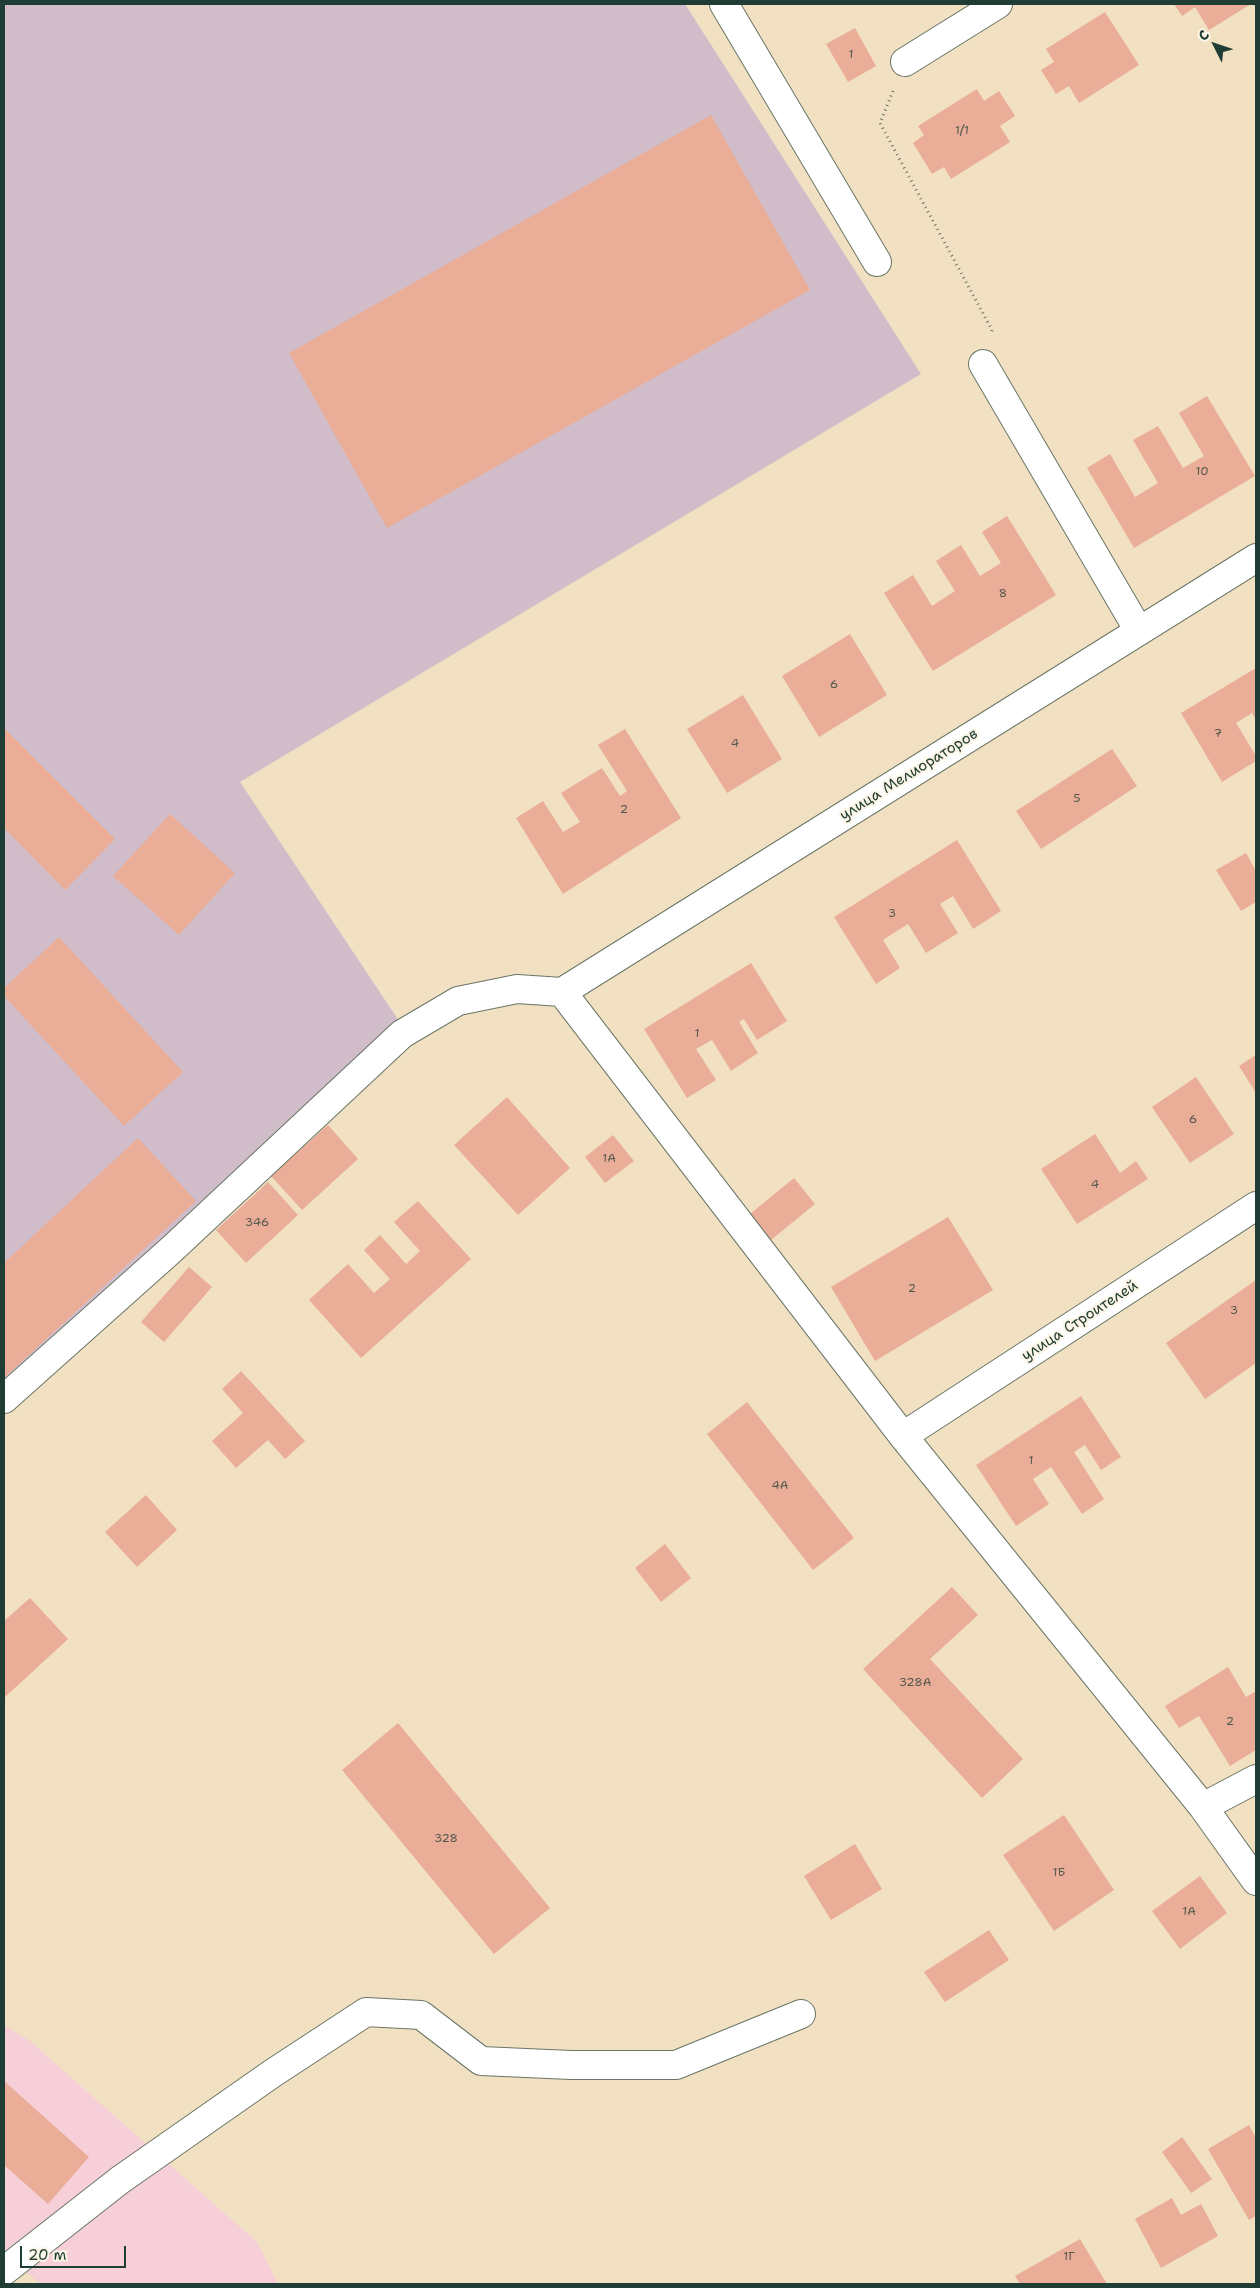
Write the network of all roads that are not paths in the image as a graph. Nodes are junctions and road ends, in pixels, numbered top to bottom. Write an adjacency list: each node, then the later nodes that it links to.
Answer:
1 (724, 4): 4 (street)
2 (998, 4): 3 (street)
3 (905, 62)
4 (877, 262)
5 (983, 364): 7 (street)
6 (1256, 558): 7 (street, улица Мелиораторов)
7 (1139, 631): 8 (street, улица Мелиораторов)
8 (562, 992): 10 (street); 11 (street)
9 (1256, 1206): 11 (street, улица Строителей)
10 (4, 1399)
11 (903, 1436): 13 (street)
12 (1256, 1779): 13 (street)
13 (1203, 1808): 14 (street)
14 (1256, 1881)
15 (801, 2014): 16 (street)
16 (4, 2272)

